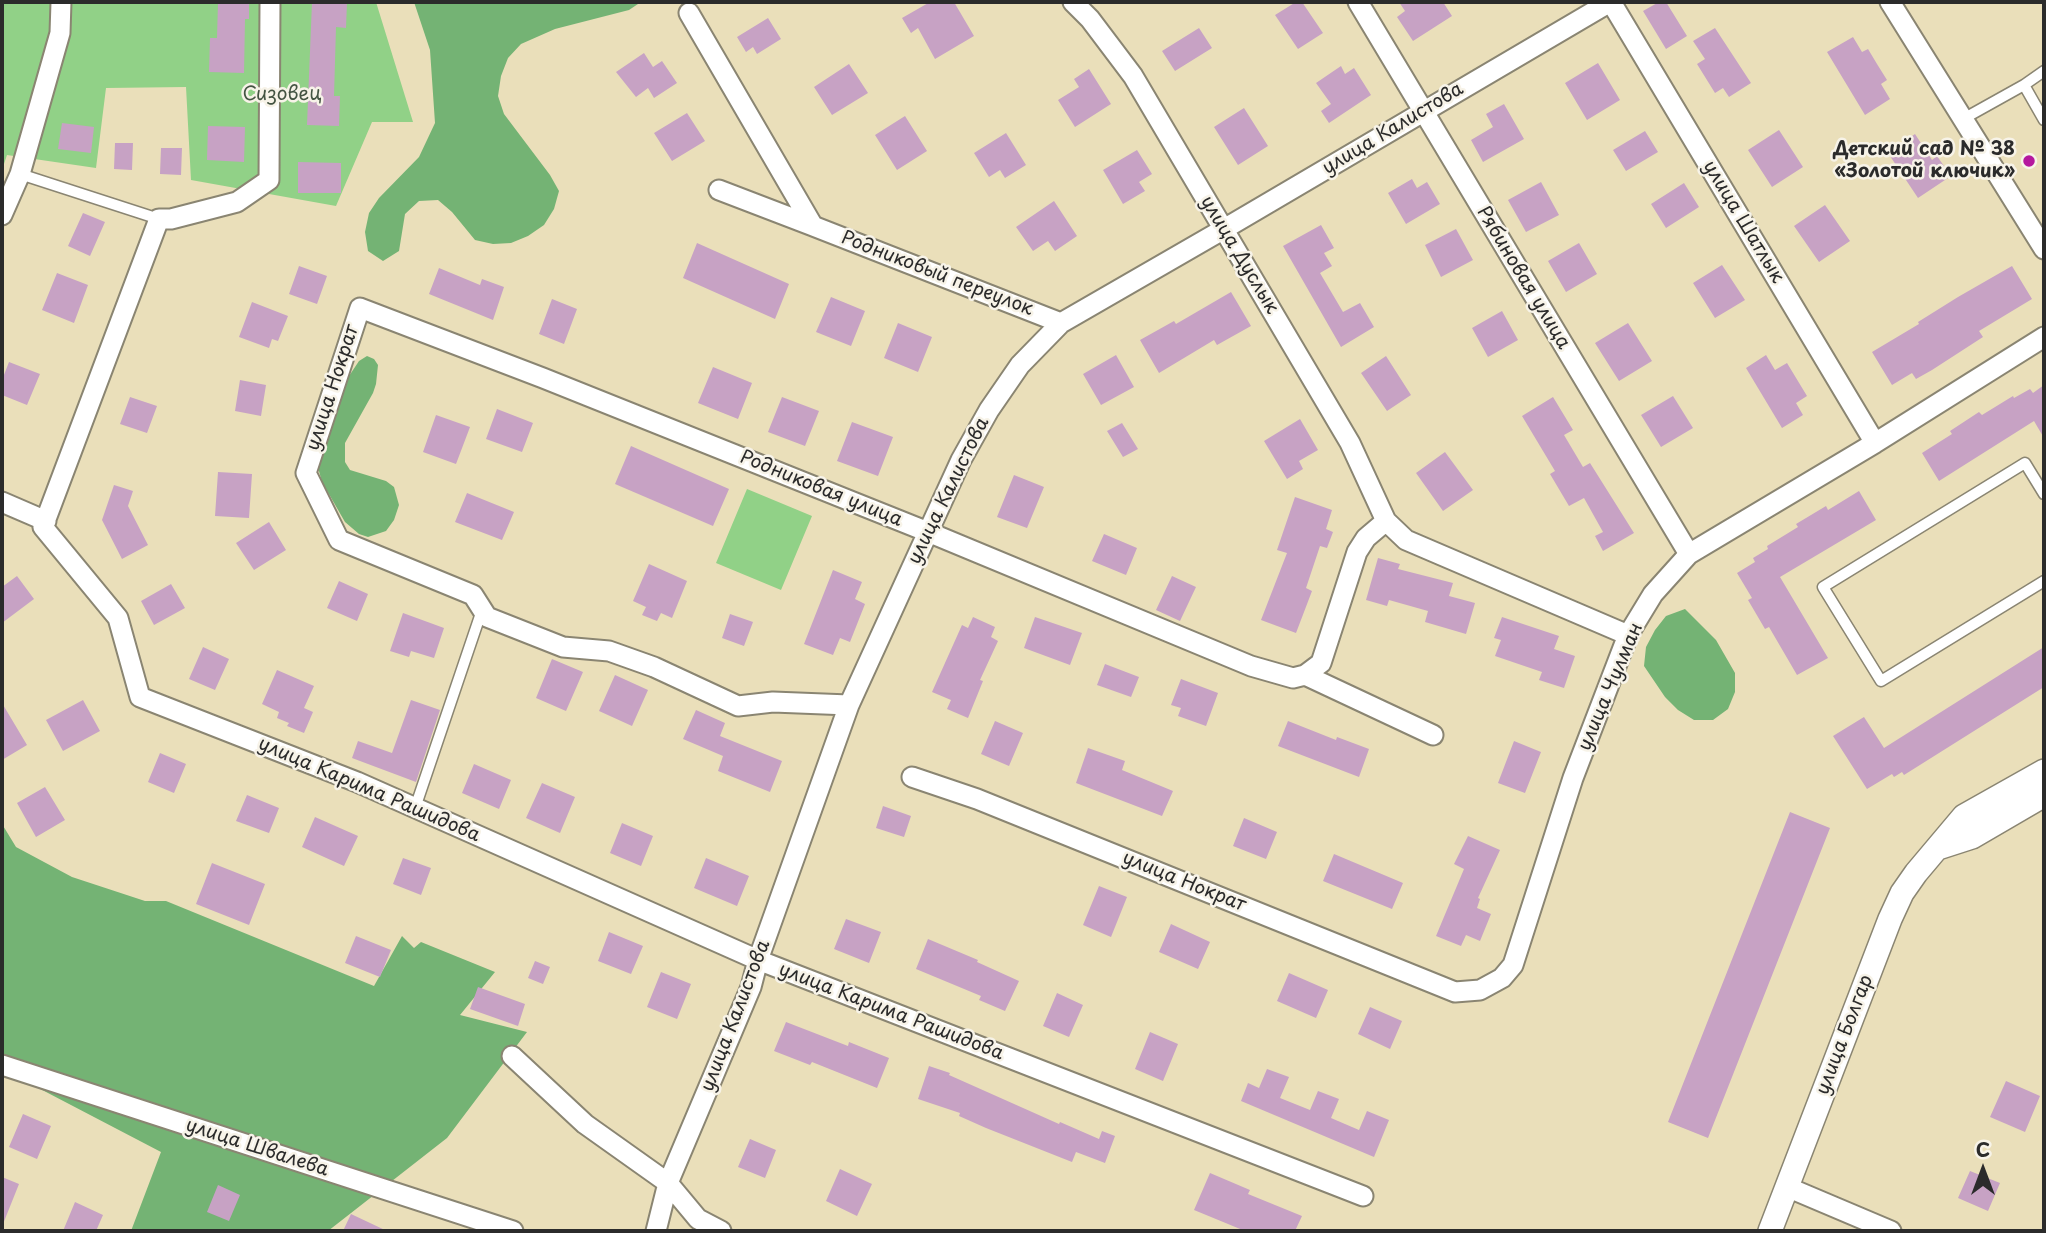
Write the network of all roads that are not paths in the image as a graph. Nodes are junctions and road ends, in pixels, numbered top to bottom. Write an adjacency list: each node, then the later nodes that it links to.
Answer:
1 (61, 2): 13 (street)
2 (270, 2): 16 (street)
3 (1073, 2): 18 (street, улица Дуслык)
4 (1358, 2): 10 (street, Рябиновая улица)
5 (1610, 2): 10 (street, улица Калистова); 23 (street, улица Шатлык)
6 (1890, 2): 11 (street)
7 (689, 13): 17 (street)
8 (2044, 71): 9 (lane)
9 (2024, 85): 11 (lane); 12 (lane)
10 (1422, 111): 18 (street, улица Калистова); 29 (street, Рябиновая улица)
11 (1963, 119): 19 (street)
12 (2044, 120)
13 (20, 174): 15 (street); 16 (lane)
14 (719, 190): 17 (street, Родниковый переулок)
15 (2, 215)
16 (159, 219): 26 (street)
17 (813, 226): 21 (street, Родниковый переулок)
18 (1224, 229): 21 (street, улица Калистова); 27 (street, улица Дуслык)
19 (2044, 249)
20 (360, 308): 28 (street, Родниковая улица); 31 (street, улица Нократ)
21 (1061, 323): 28 (street, улица Калистова)
22 (2044, 337): 23 (street, улица Чулман)
23 (1875, 443): 29 (street, улица Чулман)
24 (2044, 494): 30 (lane)
25 (2, 502): 26 (street)
26 (46, 521): 39 (street, улица Карима Рашидова)
27 (1386, 521): 32 (street, улица Дуслык); 33 (street)
28 (928, 532): 33 (street, Родниковая улица); 34 (street, улица Калистова)
29 (1689, 554): 32 (street, улица Чулман)
30 (2044, 581)
31 (482, 610): 34 (street, улица Нократ); 39 (lane)
32 (1628, 635): 42 (street, улица Чулман)
33 (1305, 676): 35 (street, Родниковая улица)
34 (849, 705): 41 (street, улица Калистова)
35 (1433, 735)
36 (2044, 771): 40 (street, улица Болгар)
37 (912, 777): 42 (street, улица Нократ)
38 (2044, 795): 40 (street)
39 (415, 808): 41 (street, улица Карима Рашидова)
40 (1938, 848): 46 (street, улица Болгар)
41 (758, 960): 45 (street, улица Калистова); 47 (street, улица Карима Рашидова)
42 (1455, 992)
43 (512, 1056): 45 (street)
44 (2, 1065): 48 (street, улица Швалева)
45 (668, 1183): 49 (street, улица Калистова); 50 (street)
46 (1787, 1187): 51 (street, улица Болгар); 52 (street)
47 (1363, 1196)
48 (513, 1231)
49 (656, 1231)
50 (721, 1231)
51 (1770, 1231)
52 (1891, 1231)

